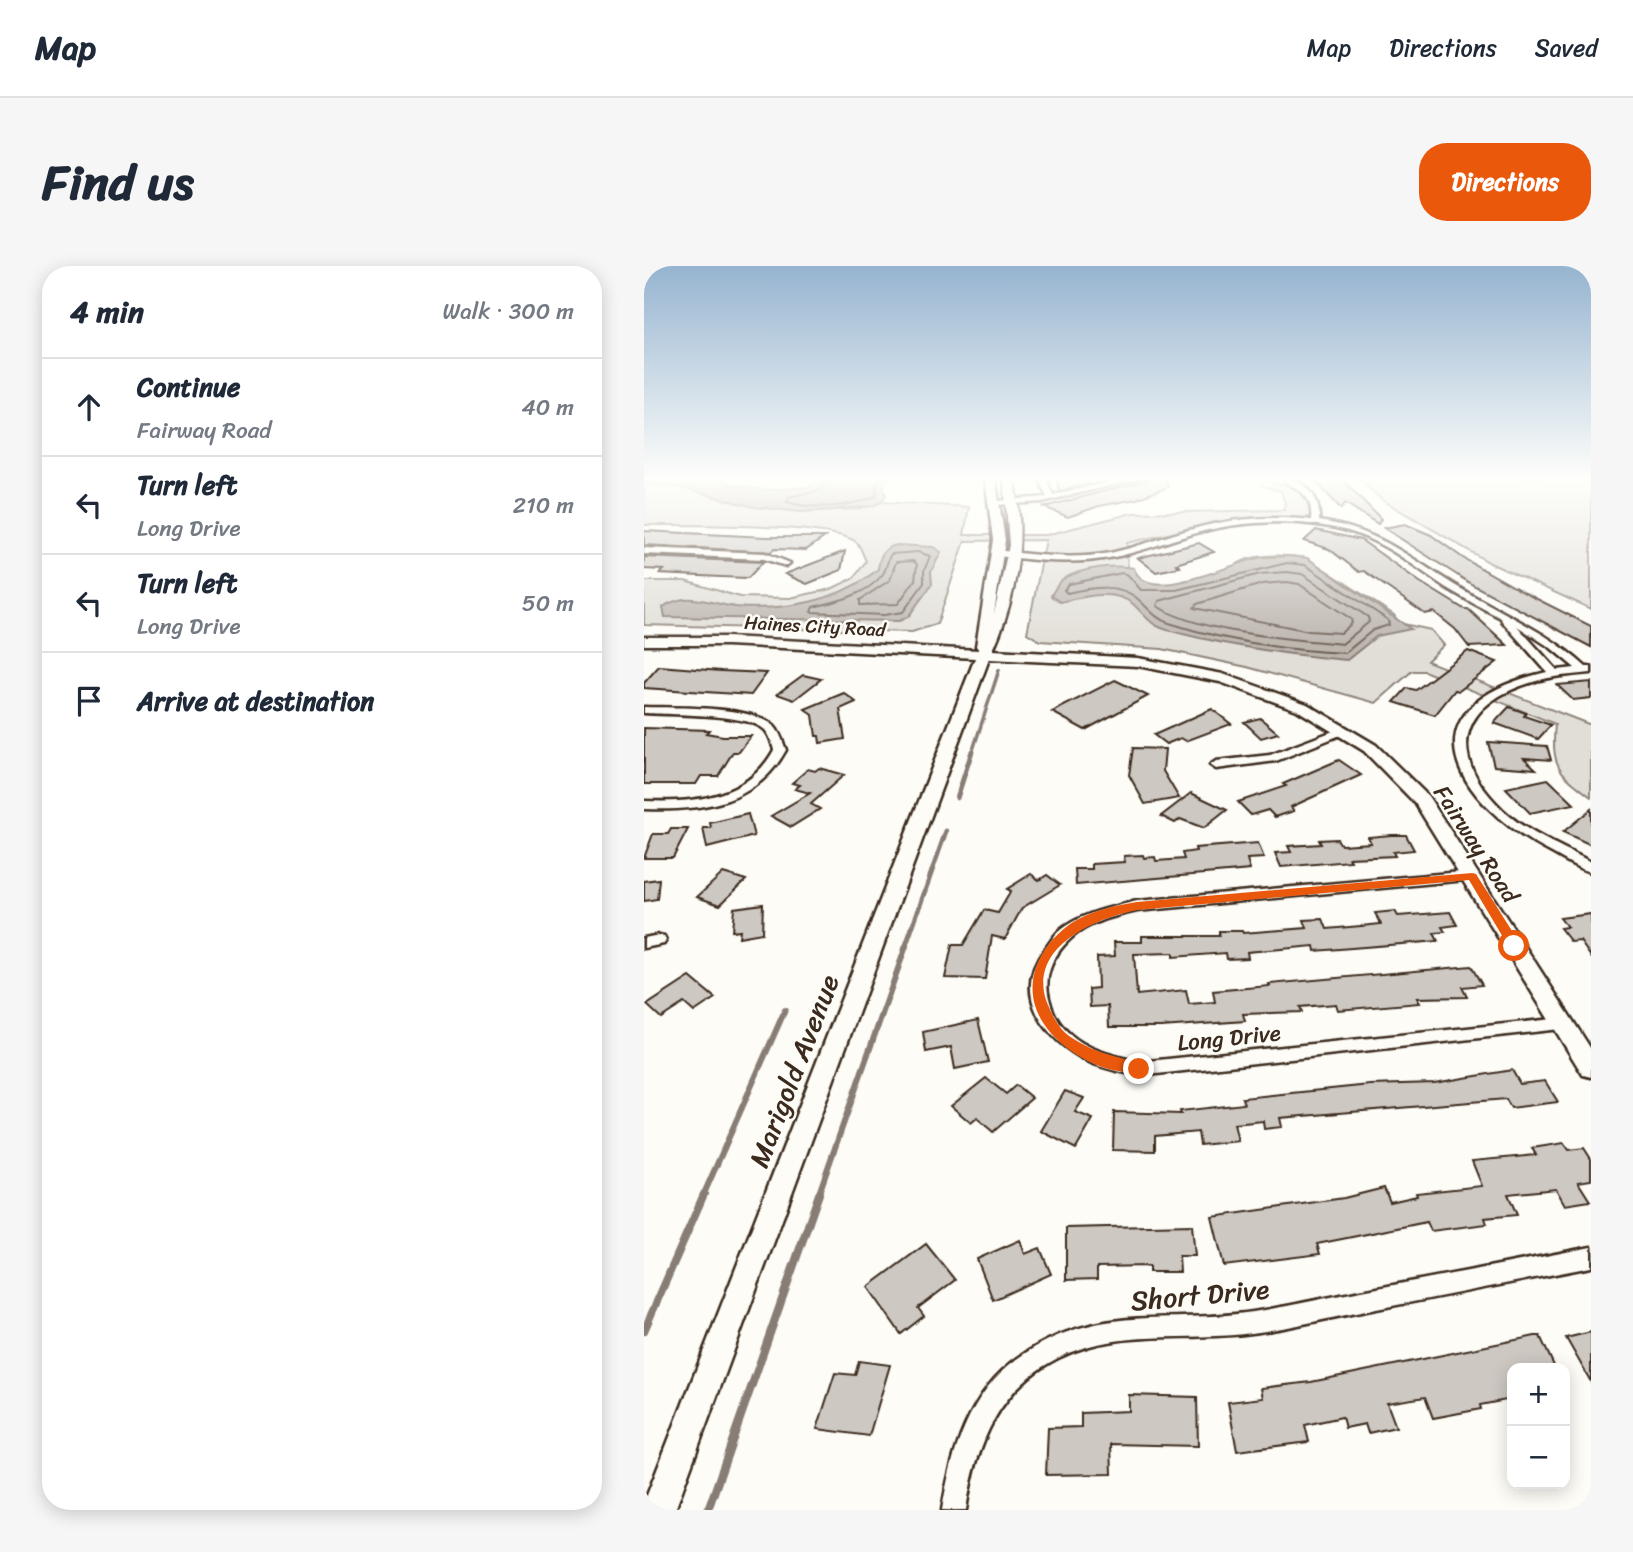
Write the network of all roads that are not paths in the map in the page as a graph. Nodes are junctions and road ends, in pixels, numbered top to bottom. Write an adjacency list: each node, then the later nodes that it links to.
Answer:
1 (997, 535): 5 (main road, Marigold Avenue)
2 (1014, 535): 7 (main road, Marigold Avenue)
3 (1185, 535): 7 (street)
4 (1363, 535): 9 (street)
5 (998, 550): 7 (street); 11 (main road, Marigold Avenue)
6 (644, 551): 8 (street)
7 (1014, 551): 11 (main road, Marigold Avenue)
8 (786, 562)
9 (1499, 613): 12 (street); 13 (street)
10 (644, 641): 11 (main road, Haines City Road)
11 (984, 654): 15 (main road, Fairway Road); 23 (main road, Marigold Avenue)
12 (1587, 670): 13 (street)
13 (1554, 673): 18 (street)
14 (644, 710): 17 (street)
15 (1344, 730): 16 (street); 19 (main road, Fairway Road)
16 (1216, 765)
17 (644, 806)
18 (1591, 868)
19 (1472, 876): 20 (main road, Fairway Road); 20 (street, Long Drive)
20 (1563, 1024): 21 (main road, Fairway Road)
21 (1591, 1068)
22 (1591, 1257): 24 (street, Short Drive)
23 (658, 1510)
24 (954, 1510)

